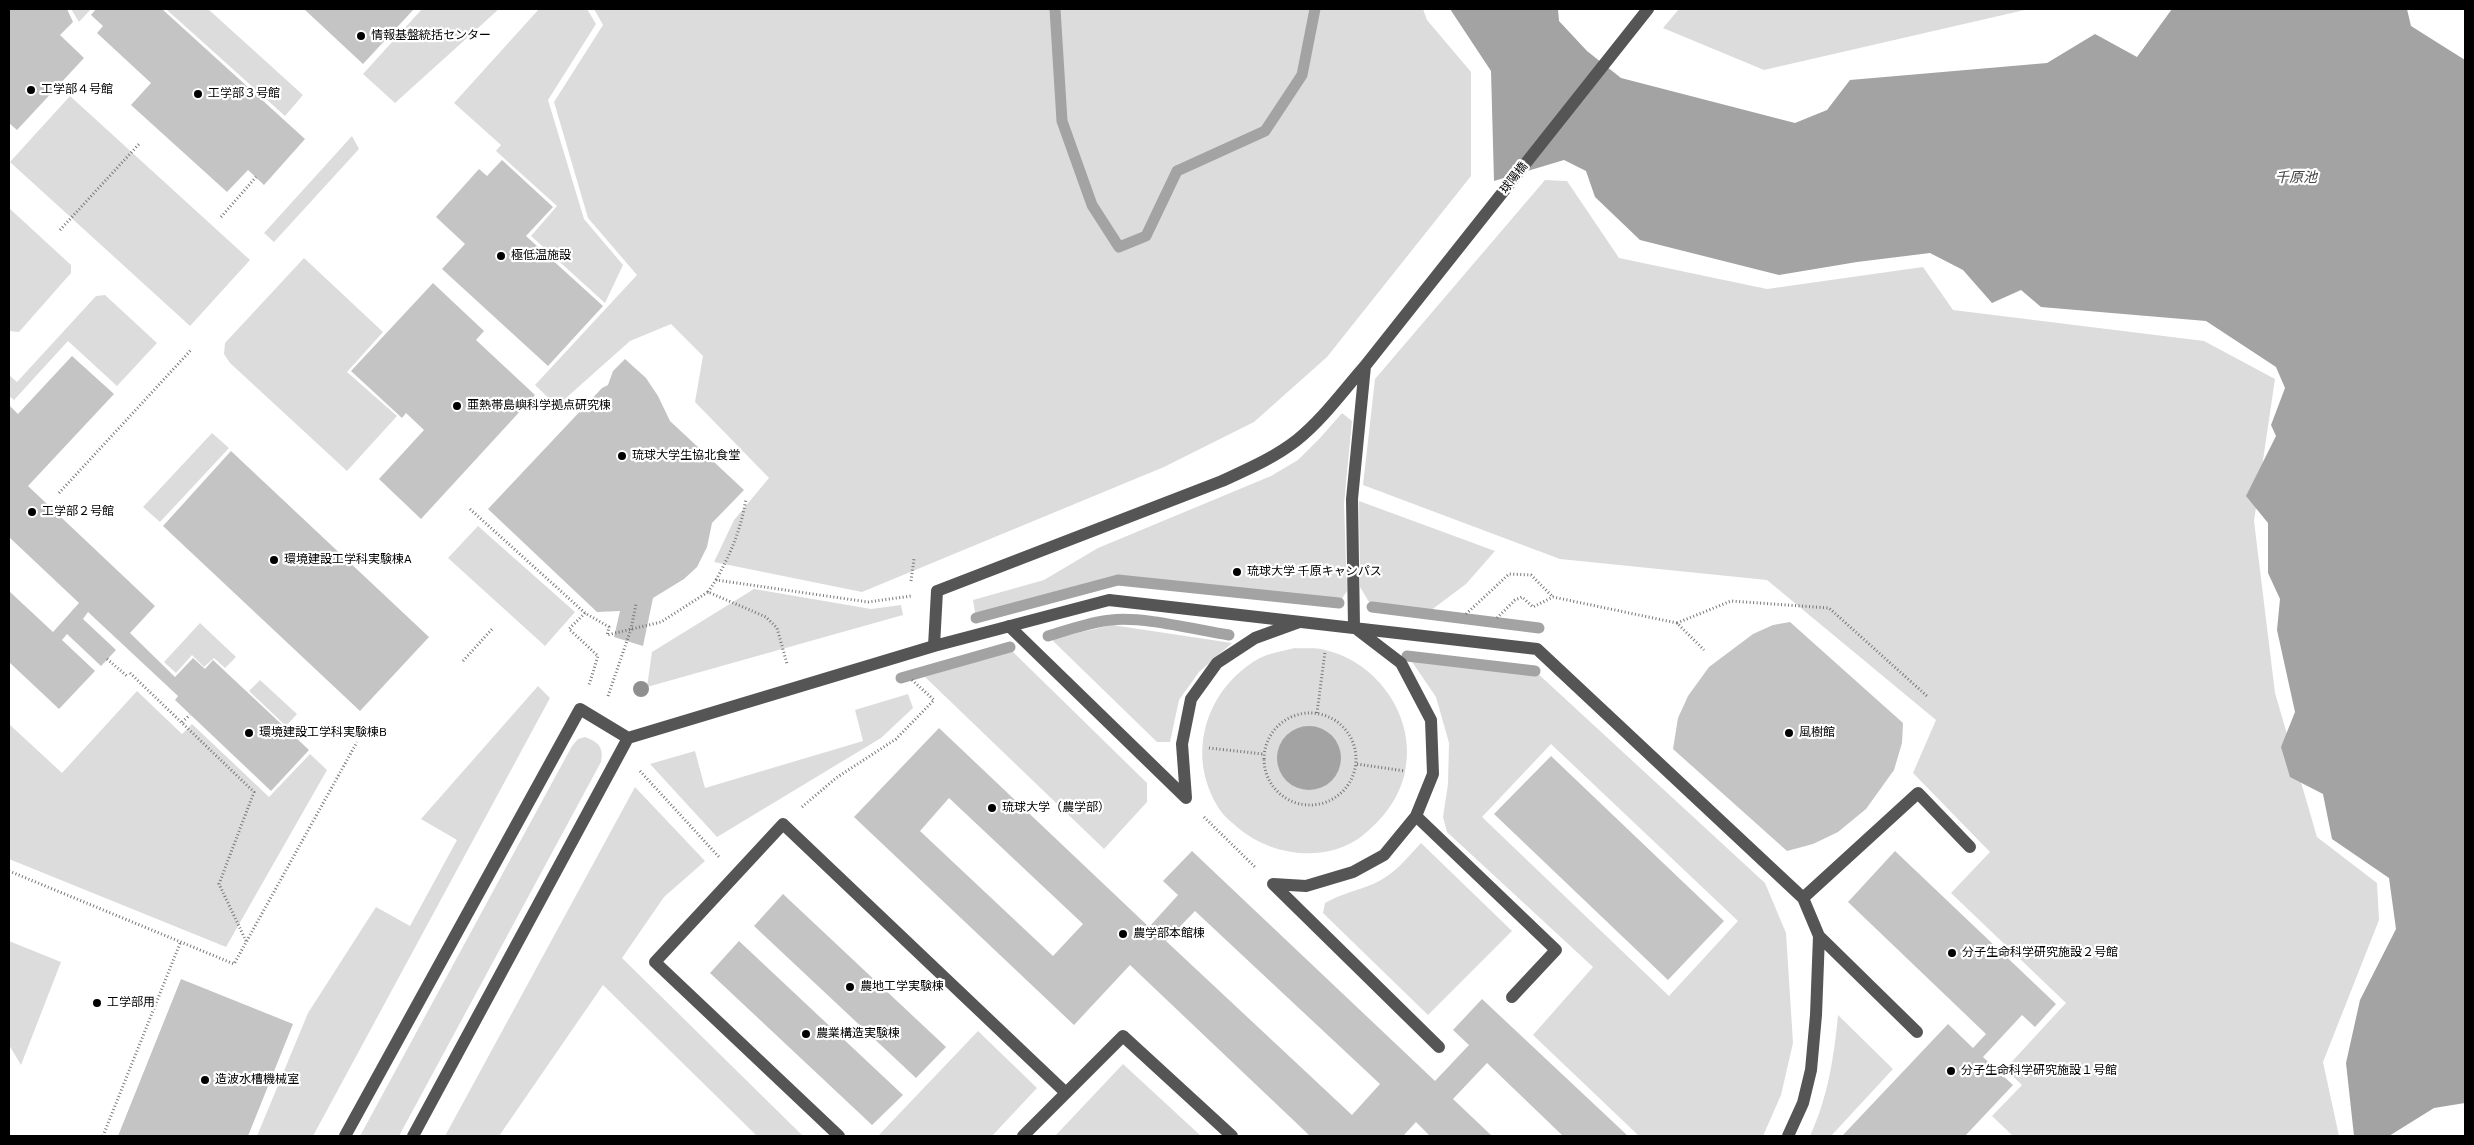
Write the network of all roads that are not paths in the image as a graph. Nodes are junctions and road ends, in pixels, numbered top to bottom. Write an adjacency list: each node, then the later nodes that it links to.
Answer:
1 (1648, 9): 2 (street, 球陽橋)
2 (1365, 366): 5 (street); 6 (street, 球陽橋)
3 (1301, 622): 4 (street); 4 (street); 5 (street)
4 (1009, 626): 6 (street)
5 (1354, 627): 8 (street); 10 (street)
6 (934, 646): 7 (street)
7 (628, 738): 16 (street); 17 (street)
8 (1416, 816): 12 (street); 14 (street)
9 (1970, 847): 10 (street)
10 (1803, 898): 11 (street)
11 (1819, 936): 13 (street); 21 (street)
12 (1512, 997)
13 (1917, 1032)
14 (1439, 1047)
15 (1065, 1092): 18 (street); 19 (street); 20 (street)
16 (345, 1136)
17 (413, 1136)
18 (838, 1136)
19 (1023, 1136)
20 (1232, 1136)
21 (1788, 1136)

